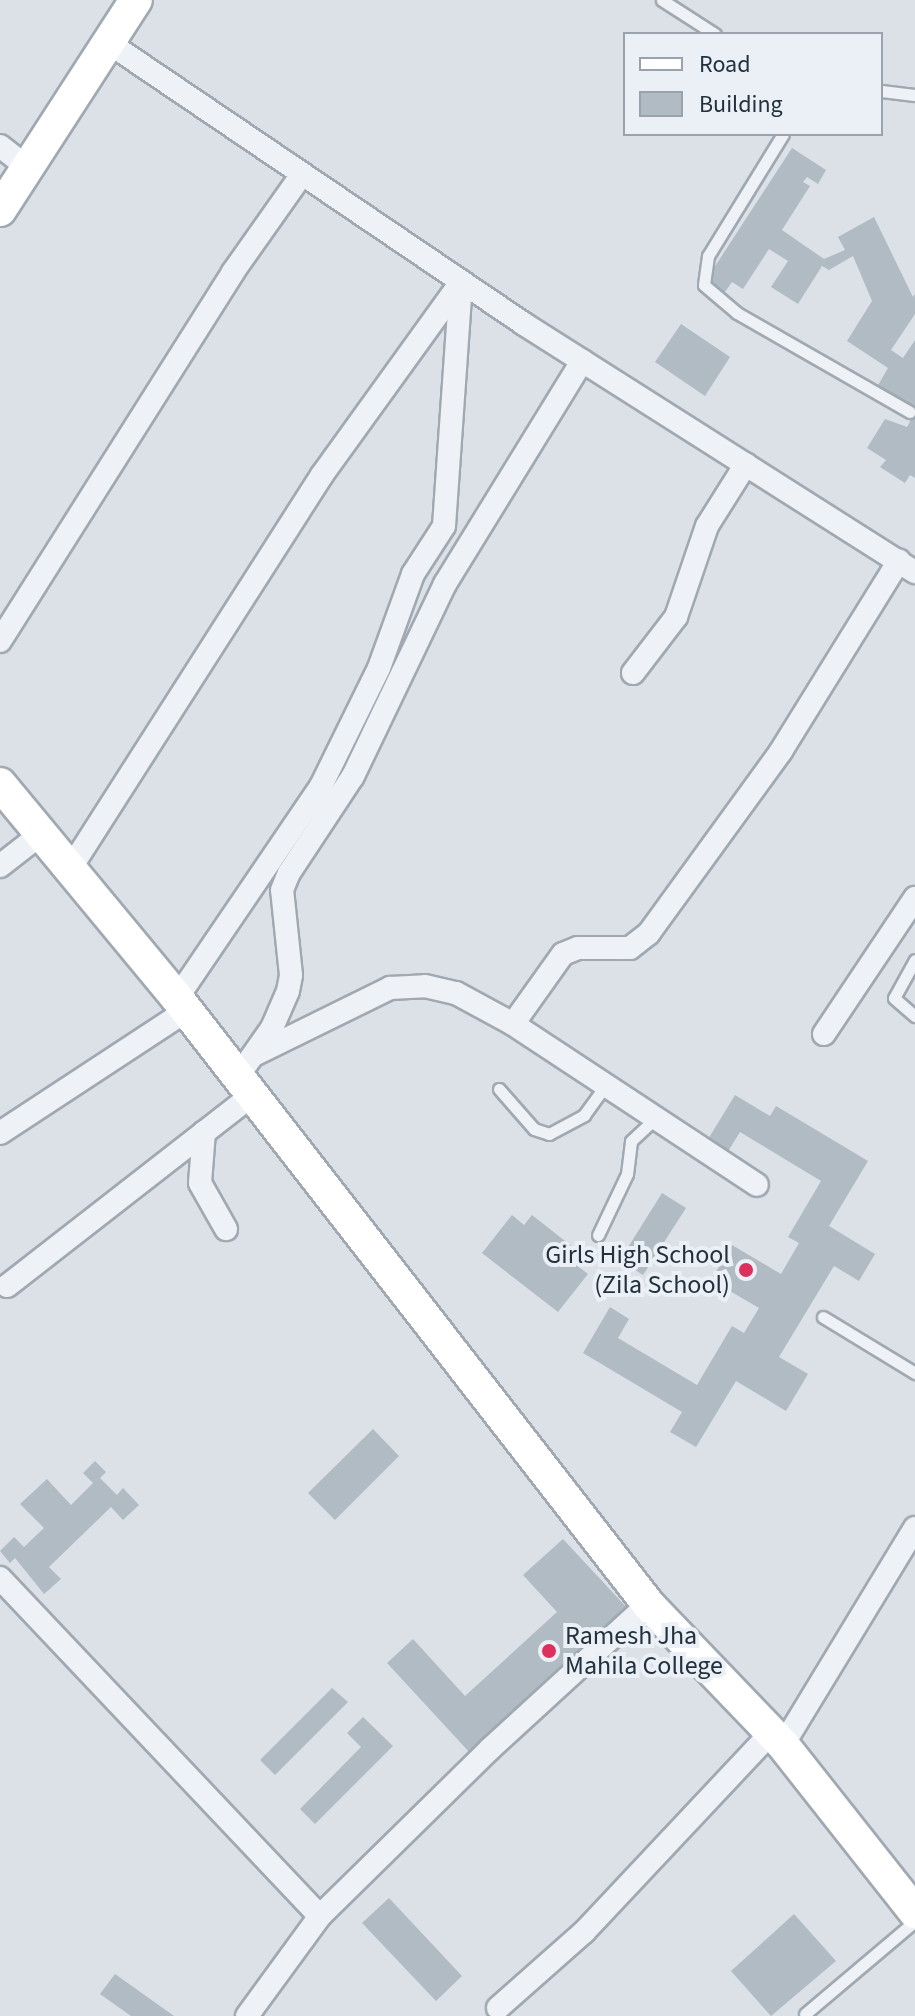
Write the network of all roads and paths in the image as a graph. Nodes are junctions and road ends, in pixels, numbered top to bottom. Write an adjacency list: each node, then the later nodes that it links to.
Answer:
1 (136, 0): 4 (street)
2 (662, 0): 3 (lane)
3 (712, 32)
4 (109, 43): 9 (street); 10 (street)
5 (883, 91): 6 (lane)
6 (915, 95)
7 (782, 136): 14 (lane)
8 (0, 146): 9 (street)
9 (27, 167): 11 (street)
10 (300, 177): 12 (street); 17 (street)
11 (0, 210)
12 (461, 282): 13 (street); 22 (street); 25 (street)
13 (582, 361): 15 (street); 29 (street)
14 (910, 412)
15 (746, 464): 16 (street); 18 (street)
16 (907, 566): 27 (street)
17 (0, 641)
18 (633, 673)
19 (0, 784): 20 (street)
20 (41, 834): 21 (street); 22 (street)
21 (0, 866)
22 (70, 869): 25 (street)
23 (915, 898): 28 (street)
24 (915, 960): 26 (lane)
25 (180, 1005): 29 (street); 34 (street)
26 (915, 1016)
27 (513, 1024): 29 (street); 30 (street)
28 (824, 1034)
29 (247, 1077): 33 (street); 43 (street)
30 (605, 1086): 31 (lane); 32 (street)
31 (499, 1089)
32 (655, 1119): 35 (street); 37 (lane)
33 (204, 1132): 36 (street); 38 (street)
34 (0, 1133)
35 (757, 1185)
36 (226, 1229)
37 (598, 1235)
38 (7, 1286)
39 (823, 1317): 40 (lane)
40 (915, 1373)
41 (915, 1528): 44 (street)
42 (0, 1578): 46 (street)
43 (648, 1604): 44 (street); 46 (street)
44 (777, 1739): 45 (street); 48 (street)
45 (915, 1912)
46 (320, 1916): 49 (street)
47 (915, 1921): 50 (lane)
48 (498, 2008)
49 (258, 2011)
50 (805, 2014)

